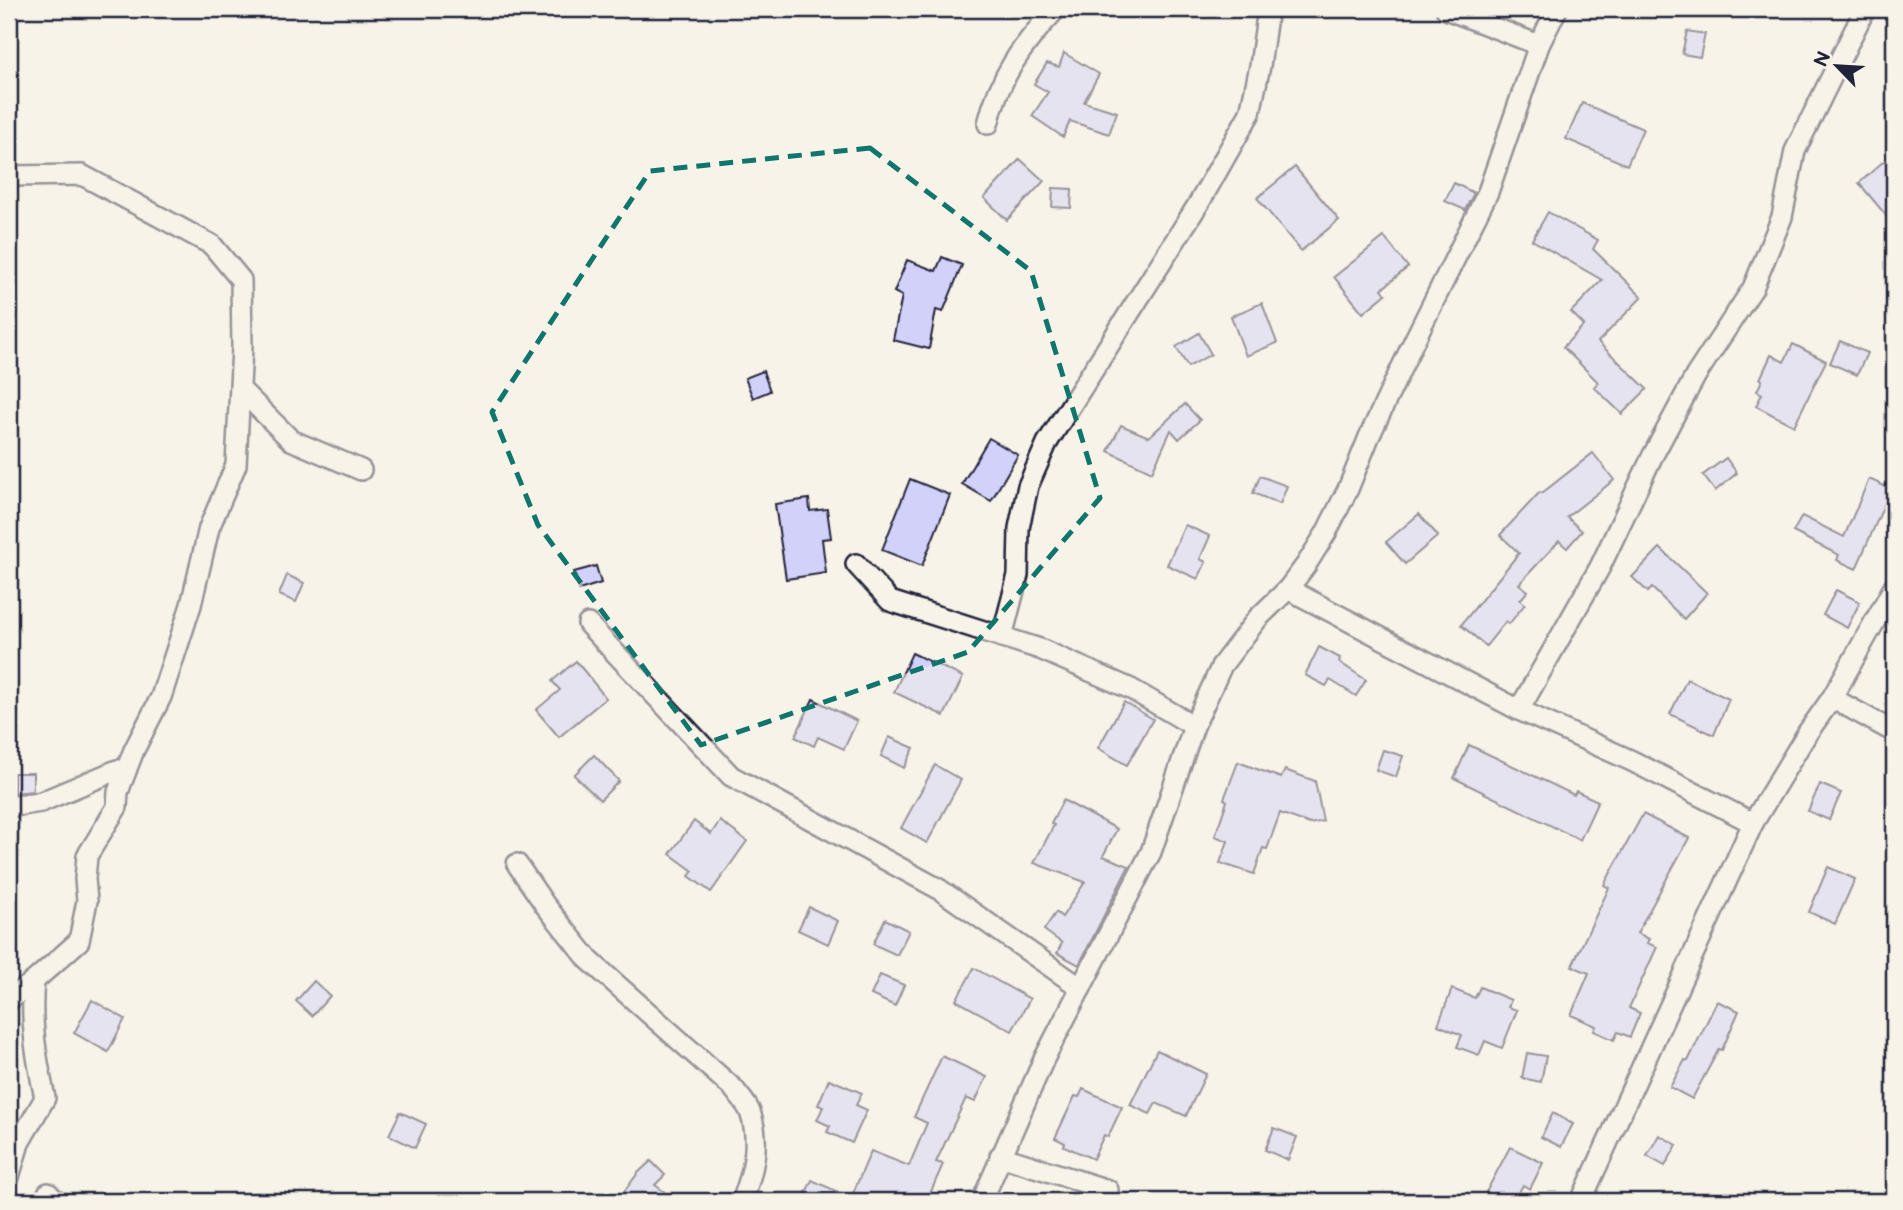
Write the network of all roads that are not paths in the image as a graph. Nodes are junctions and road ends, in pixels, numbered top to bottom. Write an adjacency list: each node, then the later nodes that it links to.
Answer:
1 (1056, 9): 7 (street)
2 (1268, 9): 15 (street)
3 (1446, 9): 6 (street)
4 (1557, 9): 6 (street)
5 (1865, 9): 17 (street)
6 (1539, 45): 13 (street)
7 (988, 124)
8 (9, 176): 9 (street)
9 (240, 389): 10 (street); 20 (street)
10 (361, 470)
11 (856, 564): 15 (street)
12 (1894, 587): 16 (street)
13 (1288, 589): 17 (street); 18 (street)
14 (588, 624): 25 (street)
15 (1002, 637): 18 (street)
16 (1832, 698): 19 (street); 22 (street)
17 (1519, 710): 22 (street)
18 (1195, 726): 25 (street)
19 (1894, 732)
20 (126, 771): 21 (street); 24 (street)
21 (9, 807)
22 (1753, 823): 32 (street)
23 (517, 864): 30 (street)
24 (34, 981): 26 (street); 28 (street)
25 (1081, 988): 27 (street)
26 (9, 1000)
27 (1000, 1156): 29 (street); 31 (street)
28 (9, 1177)
29 (1108, 1190)
30 (742, 1201)
31 (982, 1201)
32 (1581, 1201)

